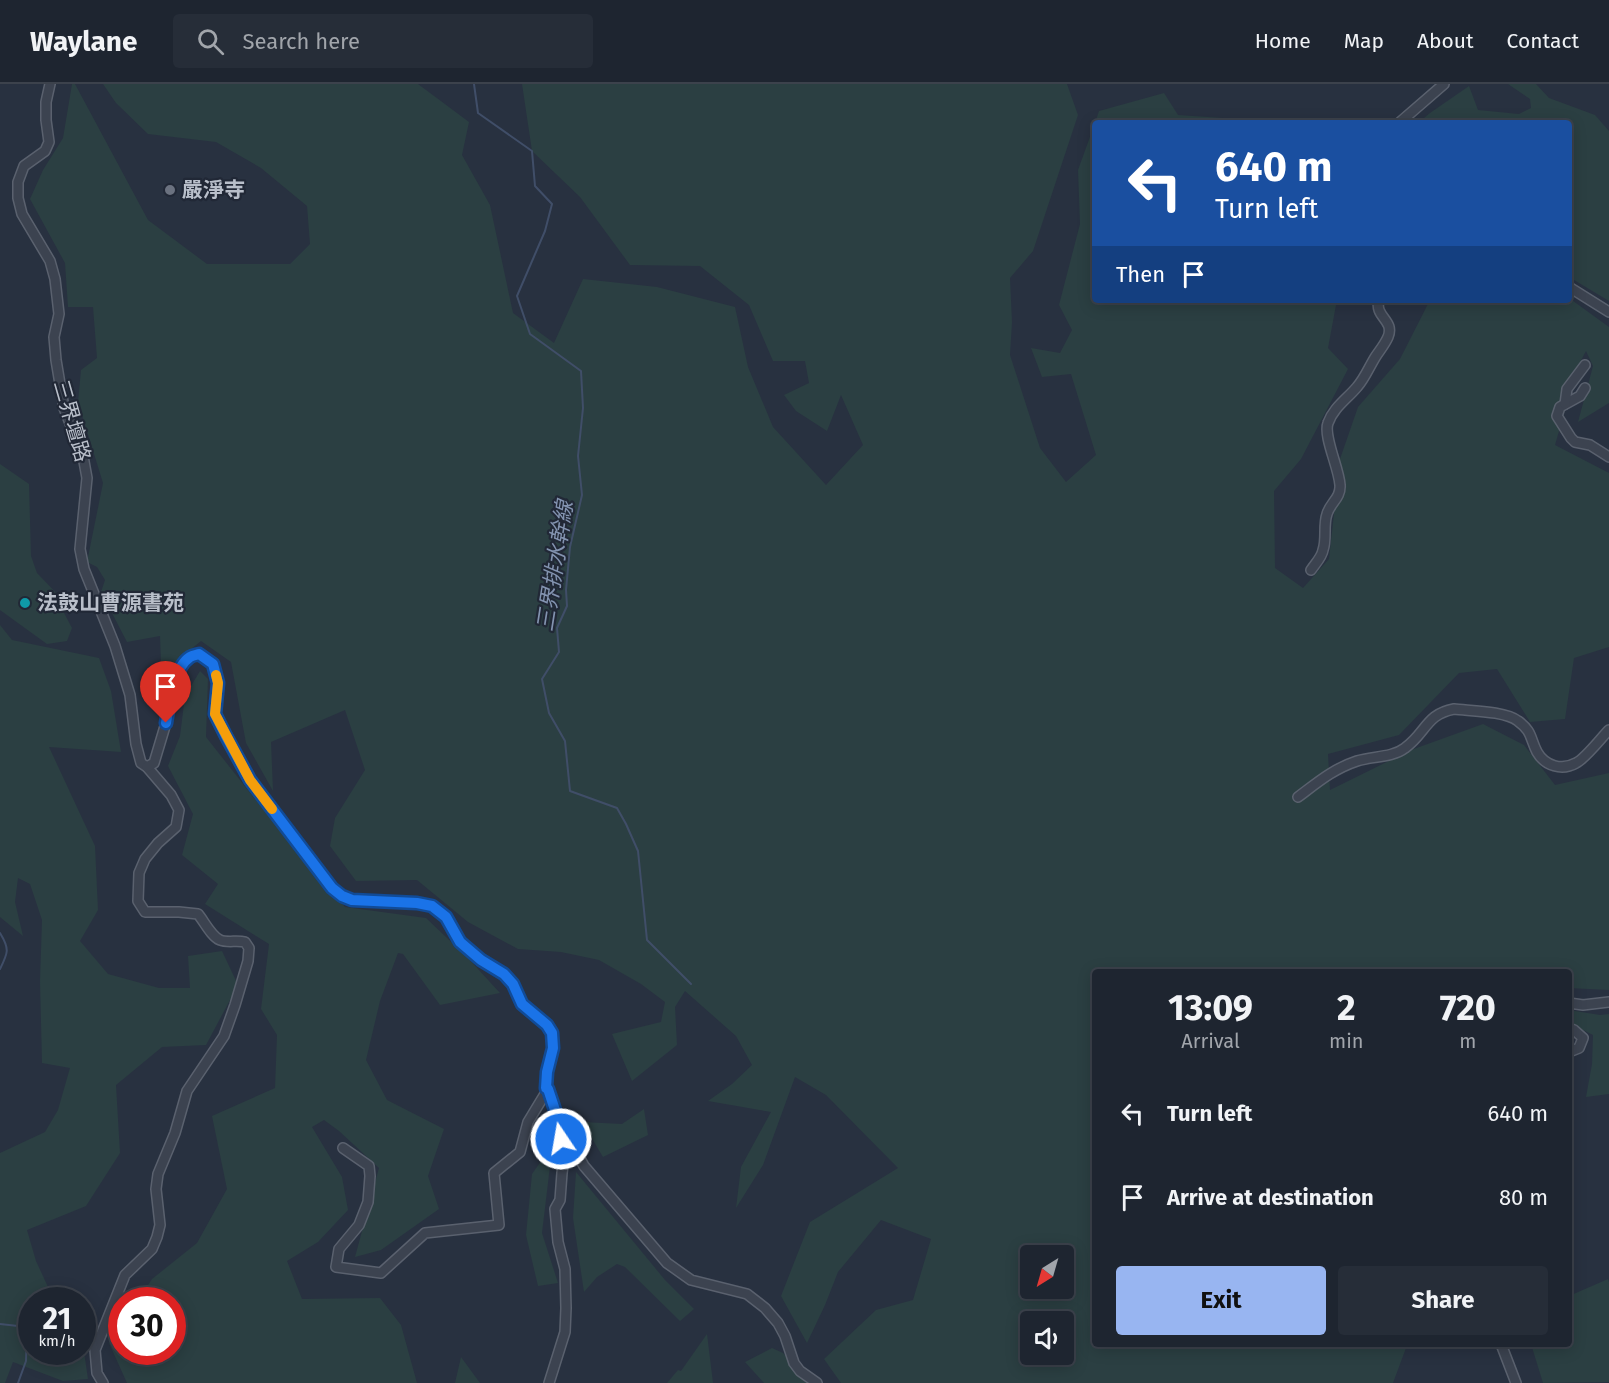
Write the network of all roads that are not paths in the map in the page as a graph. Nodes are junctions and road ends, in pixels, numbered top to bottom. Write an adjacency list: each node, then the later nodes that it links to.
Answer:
1 (50, 84): 13 (street, 三界壇路)
2 (1444, 84): 3 (street)
3 (1402, 120)
4 (1572, 289): 6 (street)
5 (1378, 303): 11 (street)
6 (1609, 312)
7 (1585, 365): 9 (street)
8 (1585, 388): 9 (street)
9 (1565, 404): 10 (street)
10 (1609, 457)
11 (1311, 570)
12 (1609, 730): 14 (street)
13 (147, 767): 19 (street); 23 (street, 三界壇路)
14 (1298, 797)
15 (1609, 1002): 16 (street)
16 (1572, 1003)
17 (1572, 1029): 18 (street)
18 (1572, 1051)
19 (548, 1089): 20 (street); 21 (street)
20 (558, 1119): 24 (street); 25 (street)
21 (343, 1148)
22 (1502, 1347): 26 (street)
23 (103, 1383)
24 (549, 1383)
25 (817, 1383)
26 (1516, 1383)

